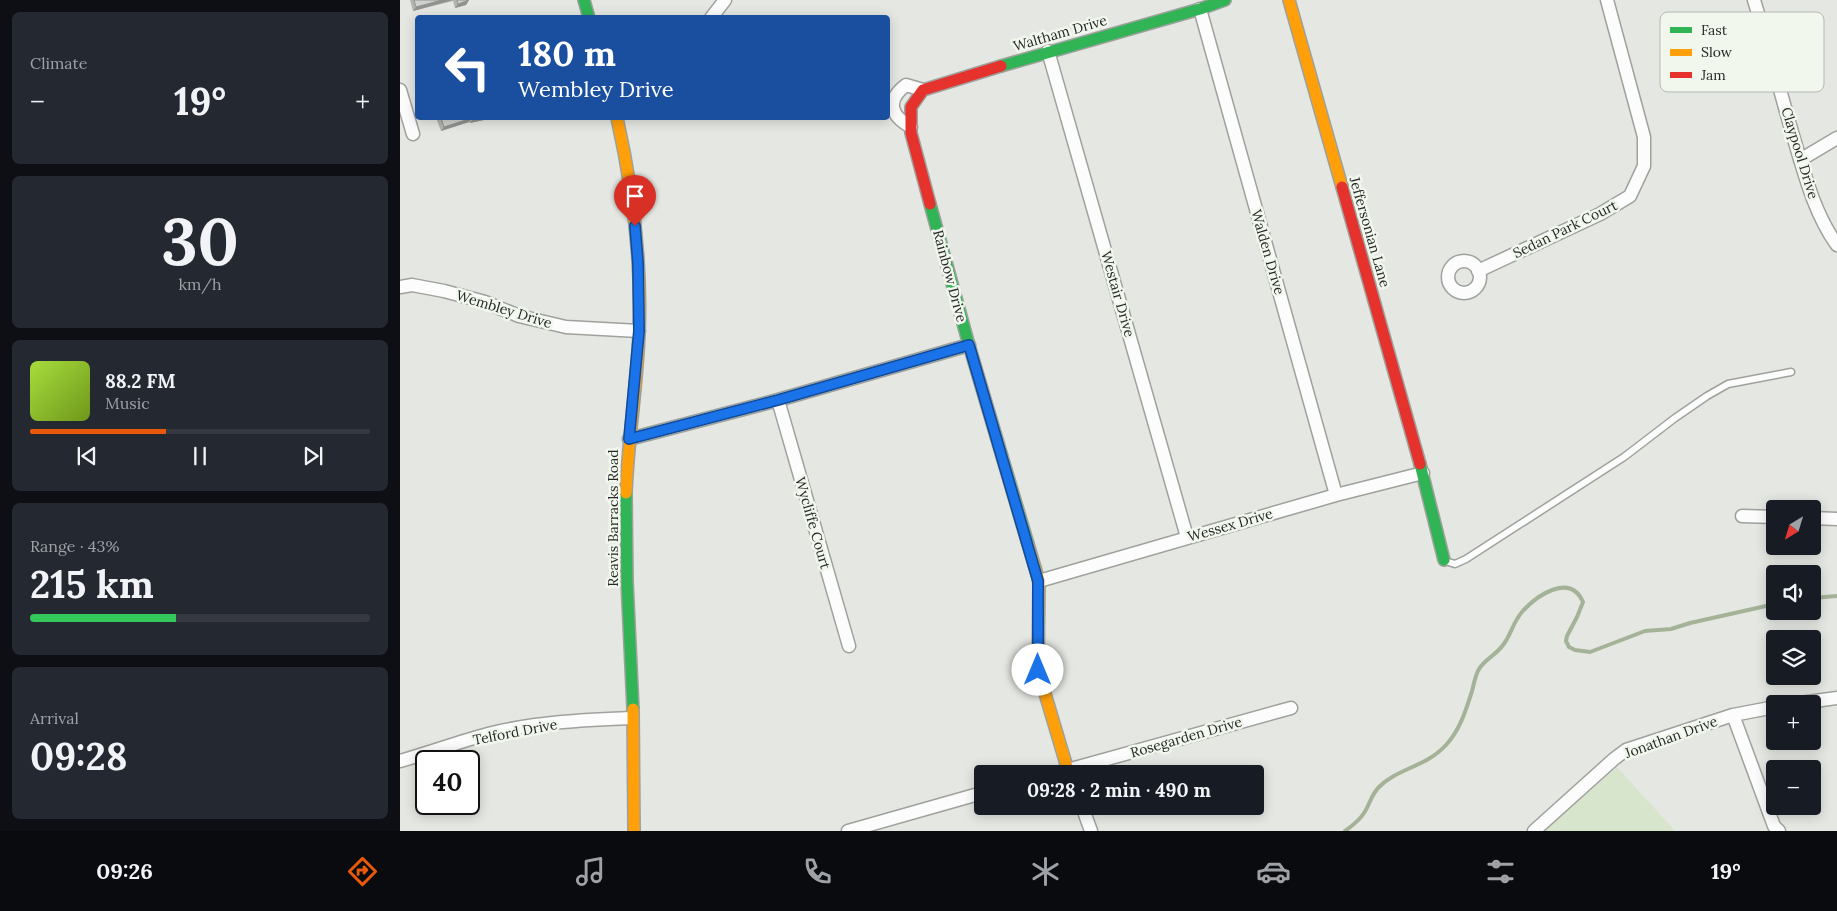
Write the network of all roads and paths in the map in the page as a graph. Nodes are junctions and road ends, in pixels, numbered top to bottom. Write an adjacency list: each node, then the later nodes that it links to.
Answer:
1 (584, 0): 7 (street)
2 (725, 0): 8 (street)
3 (1225, 0): 6 (street, Waltham Drive)
4 (1289, 0): 26 (street, Jeffersonian Lane)
5 (1607, 0): 19 (street, Sedan Park Court)
6 (1200, 9): 9 (street, Waltham Drive); 27 (street, Walden Drive)
7 (588, 15)
8 (713, 15)
9 (1048, 51): 11 (street, Waltham Drive); 32 (street, Westair Drive)
10 (400, 90): 15 (street)
11 (924, 90): 14 (street, Rainbow Drive); 14 (street)
12 (1780, 92): 17 (street, Claypool Drive)
13 (616, 120): 21 (street, Reavis Barracks Road)
14 (911, 127): 22 (street, Rainbow Drive)
15 (413, 134)
16 (1837, 138): 17 (street)
17 (1800, 160): 18 (street, Claypool Drive)
18 (1837, 245)
19 (1478, 271)
20 (400, 287): 21 (street, Wembley Drive)
21 (639, 331): 25 (street, Reavis Barracks Road)
22 (969, 345): 24 (street); 34 (street, Rainbow Drive)
23 (1791, 372): 33 (lane)
24 (778, 400): 25 (street); 35 (street, Wycliffe Court)
25 (629, 439): 41 (street, Reavis Barracks Road)
26 (1423, 473): 27 (street, Wessex Drive); 33 (street, Jeffersonian Lane)
27 (1336, 495): 32 (street, Wessex Drive)
28 (1742, 516): 29 (street)
29 (1766, 517)
30 (1821, 518): 31 (street)
31 (1837, 519)
32 (1187, 537): 34 (street, Wessex Drive)
33 (1444, 560)
34 (1038, 581): 43 (street, Rainbow Drive)
35 (849, 646)
36 (1837, 698): 37 (street)
37 (1821, 700)
38 (1291, 708): 44 (street, Rosegarden Drive)
39 (1766, 709): 40 (street, Jonathan Drive)
40 (1733, 715): 50 (street, Jonathan Drive); 51 (street)
41 (632, 718): 42 (street, Telford Drive); 47 (street, Reavis Barracks Road)
42 (401, 758)
43 (1067, 765)
44 (1093, 765)
45 (974, 795): 48 (street)
46 (1085, 815): 49 (street)
47 (634, 831)
48 (848, 831)
49 (1091, 831)
50 (1534, 831)
51 (1779, 831)

